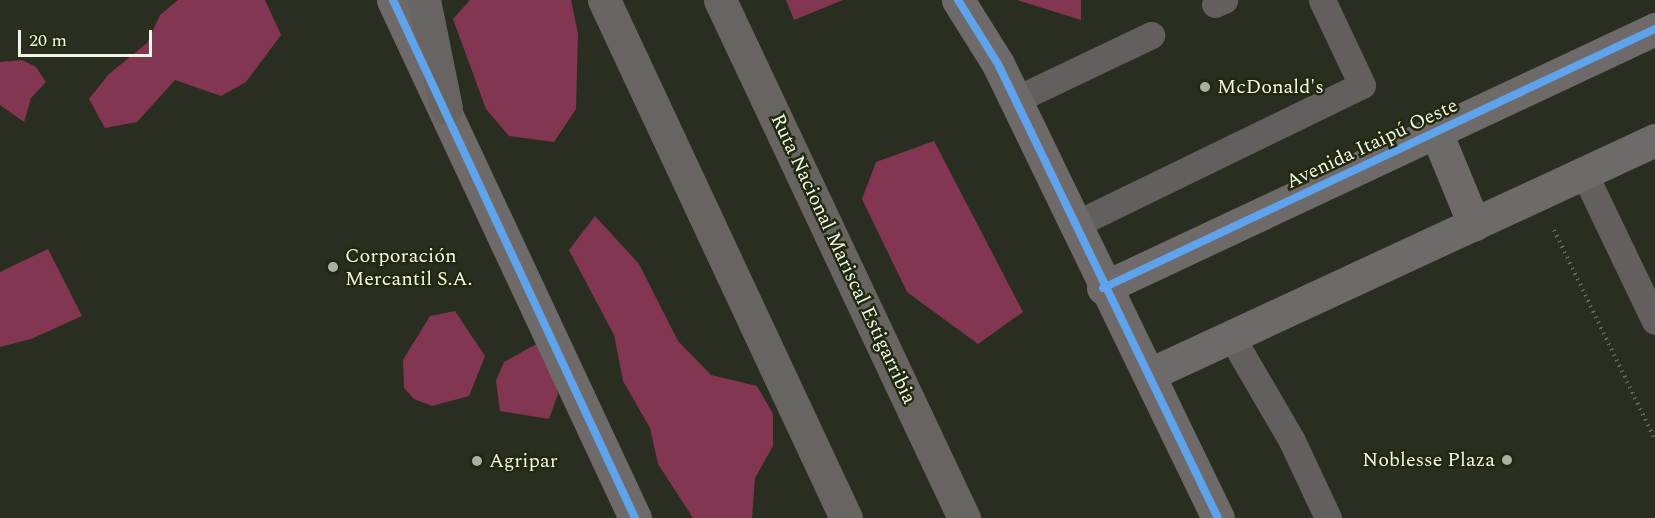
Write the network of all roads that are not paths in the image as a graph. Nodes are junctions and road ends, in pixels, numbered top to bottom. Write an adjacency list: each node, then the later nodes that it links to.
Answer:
1 (393, 0): 10 (street)
2 (424, 0): 10 (highway)
3 (604, 0): 21 (highway)
4 (720, 0): 22 (highway, Ruta Nacional Mariscal Estigarribia)
5 (958, 0): 9 (street)
6 (1322, 0): 15 (lane)
7 (1655, 29): 11 (street, Avenida Itaipú Oeste)
8 (1151, 35): 9 (lane)
9 (1015, 100): 15 (street)
10 (446, 108): 20 (street)
11 (1436, 132): 14 (street); 16 (street, Avenida Itaipú Oeste)
12 (1655, 141): 13 (street)
13 (1583, 171): 14 (street); 17 (lane)
14 (1474, 224): 18 (street)
15 (1074, 225): 16 (street)
16 (1103, 288): 19 (street)
17 (1655, 321)
18 (1231, 336): 19 (street); 24 (lane)
19 (1150, 374): 23 (street)
20 (635, 518)
21 (846, 518)
22 (964, 518)
23 (1218, 518)
24 (1328, 518)

